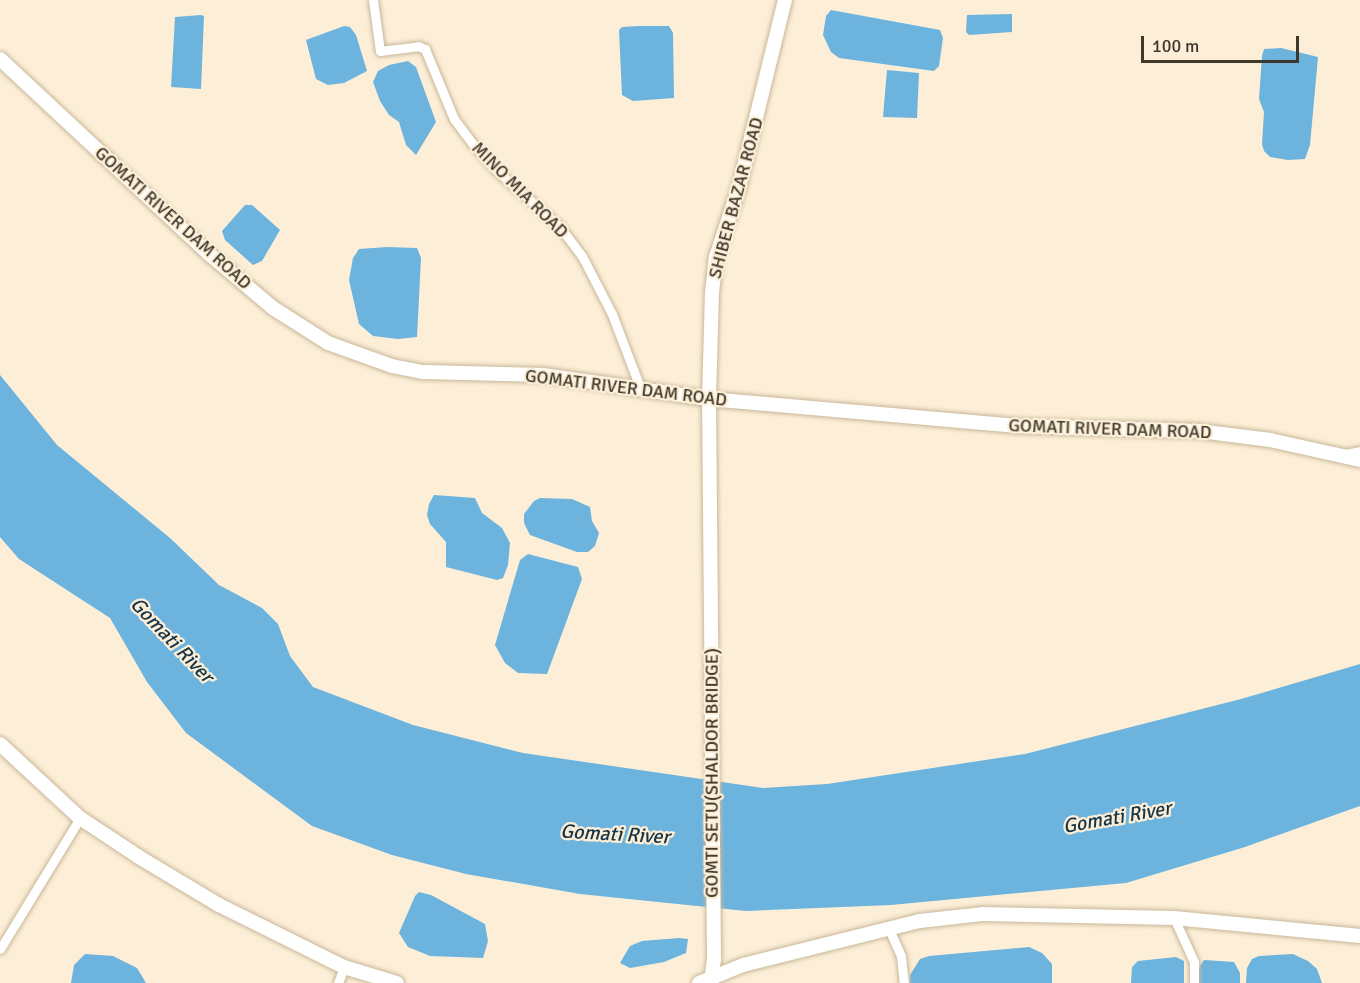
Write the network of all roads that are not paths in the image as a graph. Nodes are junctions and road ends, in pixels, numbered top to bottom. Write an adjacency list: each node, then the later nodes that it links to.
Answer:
1 (373, 0): 4 (street, MINO MIA ROAD)
2 (785, 0): 5 (street, SHIBER BAZAR ROAD)
3 (0, 60): 4 (street, GOMATI RIVER DAM ROAD)
4 (641, 390): 5 (street, GOMATI RIVER DAM ROAD)
5 (709, 399): 7 (street, GOMATI RIVER DAM ROAD); 9 (street, SHIBER BAZAR ROAD)
6 (1360, 451): 7 (street)
7 (1339, 455): 8 (street, GOMATI RIVER DAM ROAD)
8 (1360, 460)
9 (711, 587): 17 (street, GOMTI SETU(SHALDOR BRIDGE))
10 (0, 744): 11 (street)
11 (80, 818): 15 (street); 16 (street)
12 (1174, 918): 13 (street); 14 (street); 22 (street)
13 (889, 929): 17 (street); 21 (street)
14 (1360, 936)
15 (0, 949)
16 (344, 967): 18 (street); 19 (street)
17 (712, 980): 20 (street)
18 (338, 983)
19 (397, 983)
20 (699, 983)
21 (904, 983)
22 (1194, 983)

